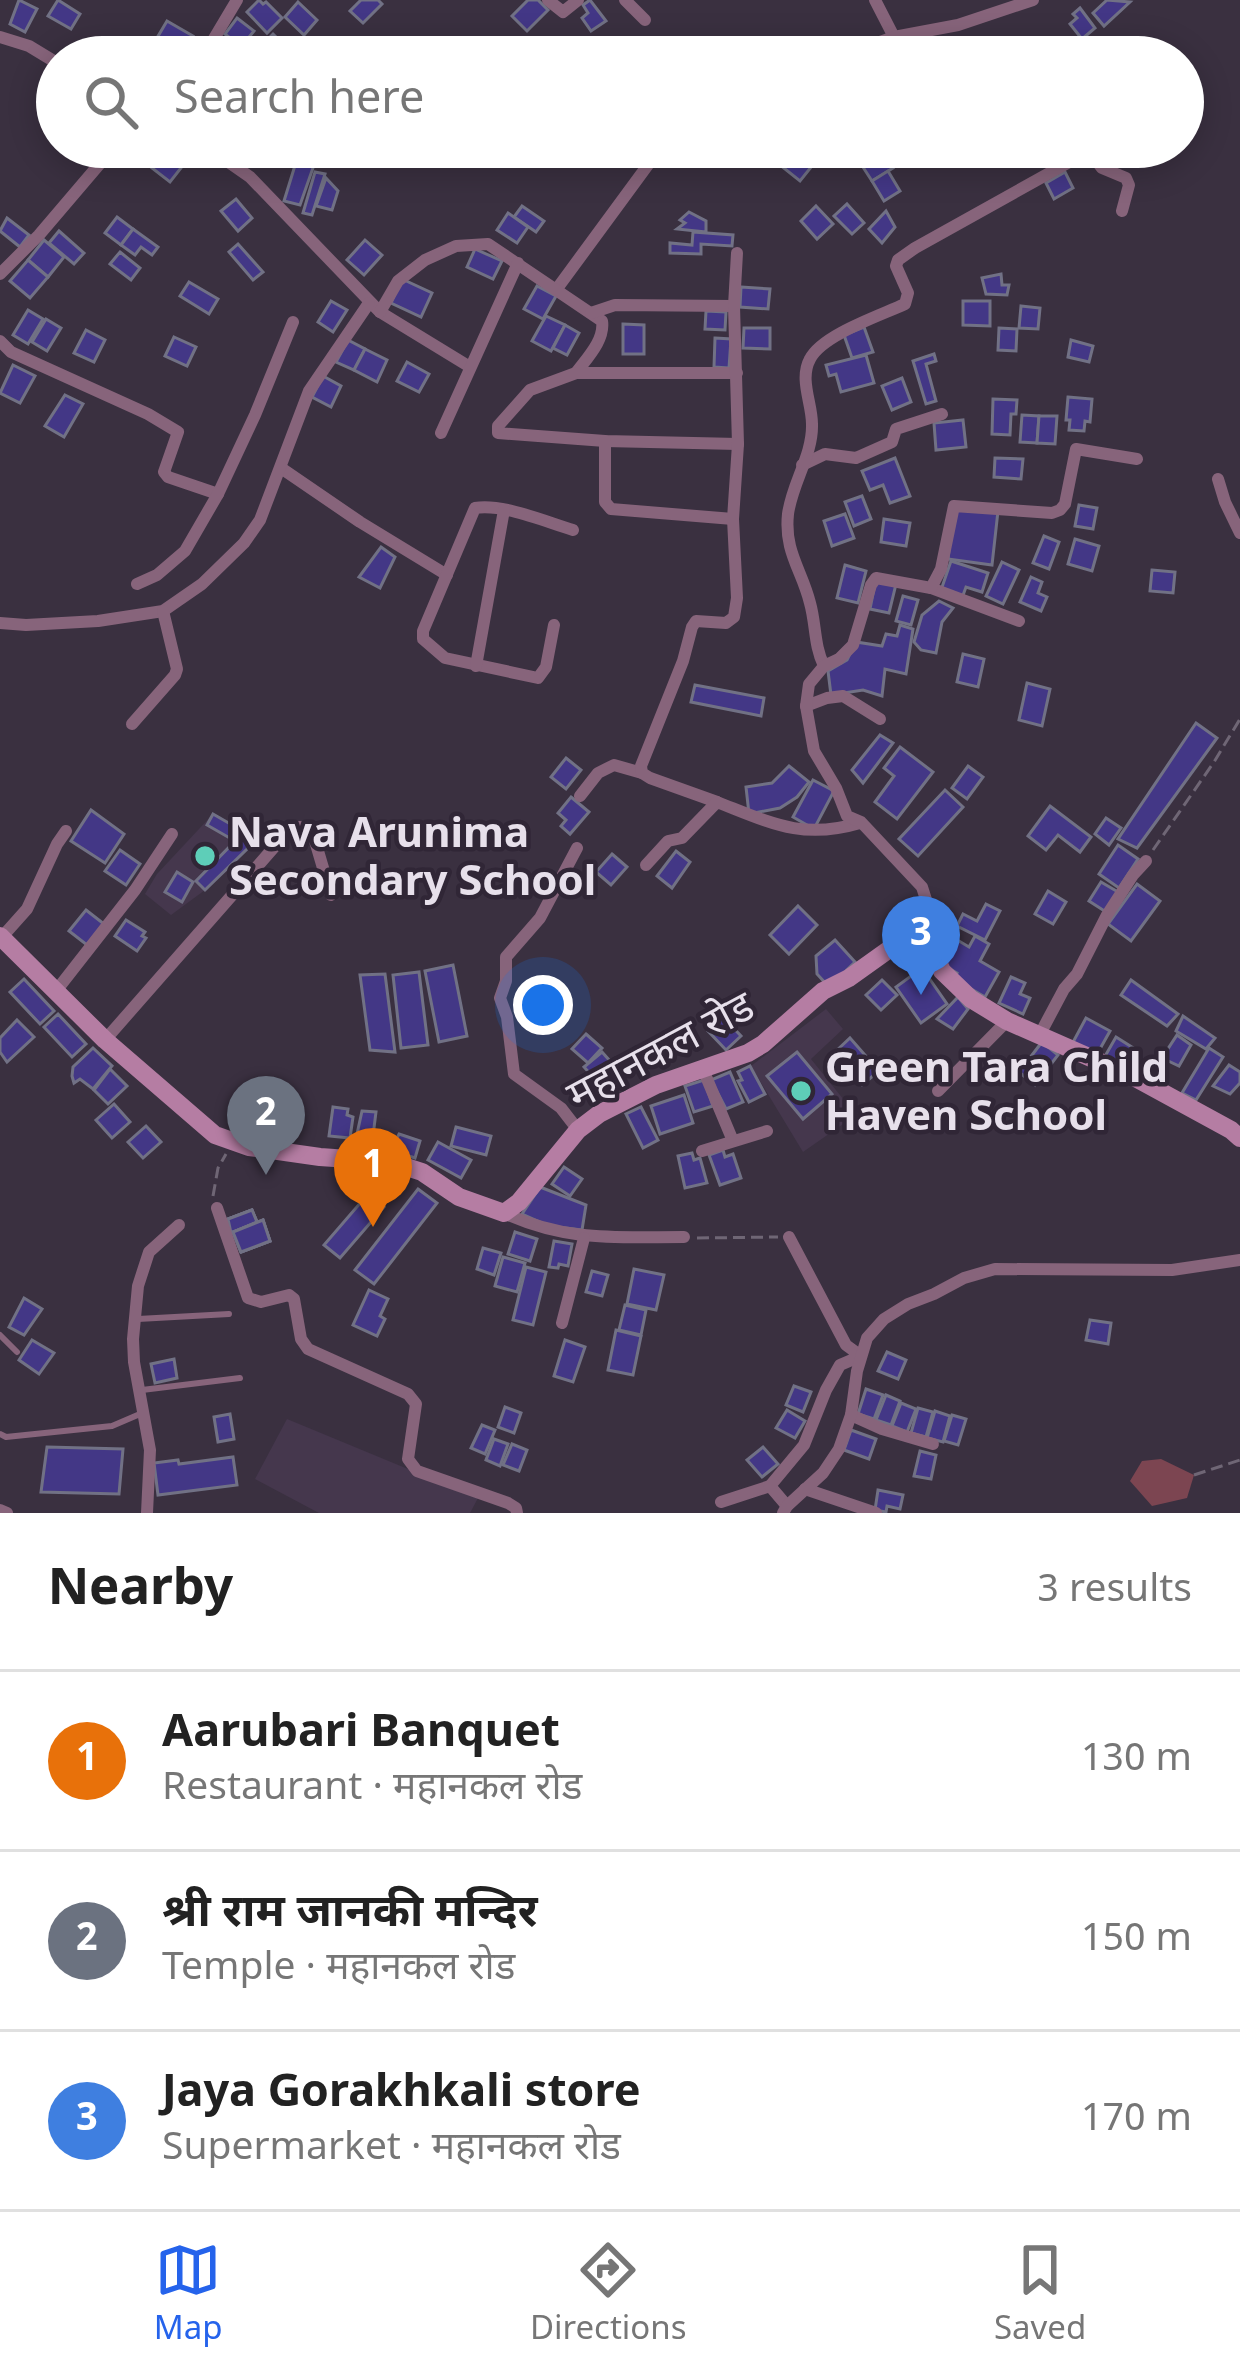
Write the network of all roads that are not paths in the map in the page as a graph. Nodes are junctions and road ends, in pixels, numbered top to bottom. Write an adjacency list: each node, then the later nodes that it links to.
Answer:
1 (237, 0): 8 (street)
2 (548, 0): 3 (street)
3 (578, 0)
4 (625, 0): 7 (street)
5 (875, 0): 9 (street)
6 (1033, 0): 10 (street)
7 (645, 20)
8 (215, 36)
9 (893, 36)
10 (900, 36)
11 (0, 37): 12 (street)
12 (36, 51)
13 (96, 168): 21 (street)
14 (237, 168): 24 (street)
15 (647, 168): 22 (street)
16 (1056, 168): 36 (street)
17 (1102, 168): 18 (street)
18 (1122, 212)
19 (736, 254): 23 (street)
20 (518, 263): 22 (street); 24 (street); 28 (street)
21 (0, 274)
22 (556, 290): 25 (street)
23 (734, 306): 25 (street); 29 (street)
24 (375, 307): 28 (street); 37 (street)
25 (591, 313): 30 (street)
26 (293, 322): 39 (street)
27 (0, 341): 39 (street)
28 (470, 367): 32 (street)
29 (737, 373): 30 (street); 34 (street)
30 (576, 374): 33 (street)
31 (942, 414): 36 (street)
32 (441, 434)
33 (604, 441): 34 (street); 41 (street)
34 (738, 444): 41 (street)
35 (1137, 459): 46 (street)
36 (802, 465): 52 (street)
37 (281, 468): 44 (street); 47 (street)
38 (1218, 479): 43 (street)
39 (218, 494): 45 (street)
40 (504, 510): 42 (street); 44 (street); 51 (street)
41 (734, 519): 56 (street)
42 (573, 530)
43 (1240, 533)
44 (447, 575): 51 (street)
45 (137, 584)
46 (931, 588): 48 (street); 52 (street)
47 (163, 611): 49 (street); 55 (street)
48 (1019, 621)
49 (0, 622)
50 (554, 626): 51 (street)
51 (476, 666)
52 (824, 666): 53 (street)
53 (806, 706): 54 (street); 59 (street)
54 (880, 719)
55 (132, 724)
56 (642, 773): 57 (street); 58 (street)
57 (580, 796)
58 (717, 802): 59 (street); 64 (street)
59 (861, 822): 66 (street)
60 (66, 831): 67 (street)
61 (172, 834): 68 (street)
62 (577, 848): 74 (street)
63 (1146, 861): 70 (street)
64 (646, 866)
65 (331, 895): 71 (street)
66 (926, 935): 69 (main road); 72 (main road, महानकल रोड)
67 (1, 936): 68 (main road)
68 (56, 991): 71 (main road)
69 (1007, 1021): 70 (main road); 73 (street)
70 (1039, 1036): 76 (main road)
71 (105, 1040): 80 (main road)
72 (702, 1067): 74 (main road, महानकल रोड); 77 (street)
73 (938, 1091)
74 (578, 1130): 80 (main road, महानकल रोड)
75 (766, 1131): 77 (street)
76 (1240, 1138)
77 (733, 1141): 78 (street)
78 (702, 1151)
79 (217, 1208): 103 (street)
80 (504, 1213): 84 (street)
81 (179, 1225): 87 (street)
82 (683, 1237): 84 (street)
83 (789, 1237): 91 (street)
84 (584, 1238): 88 (street)
85 (1240, 1260): 91 (street)
86 (229, 1314): 87 (lane)
87 (135, 1319): 93 (street)
88 (562, 1323)
89 (0, 1335): 90 (lane)
90 (17, 1352)
91 (861, 1356): 95 (street); 98 (street)
92 (240, 1378): 93 (lane)
93 (139, 1390): 94 (street)
94 (143, 1413): 96 (lane); 102 (street)
95 (851, 1415): 97 (street); 99 (street)
96 (0, 1434)
97 (932, 1444)
98 (770, 1486): 100 (street); 101 (street)
99 (805, 1489): 101 (street); 104 (street)
100 (721, 1502)
101 (785, 1509)
102 (147, 1513)
103 (517, 1513)
104 (876, 1513)

